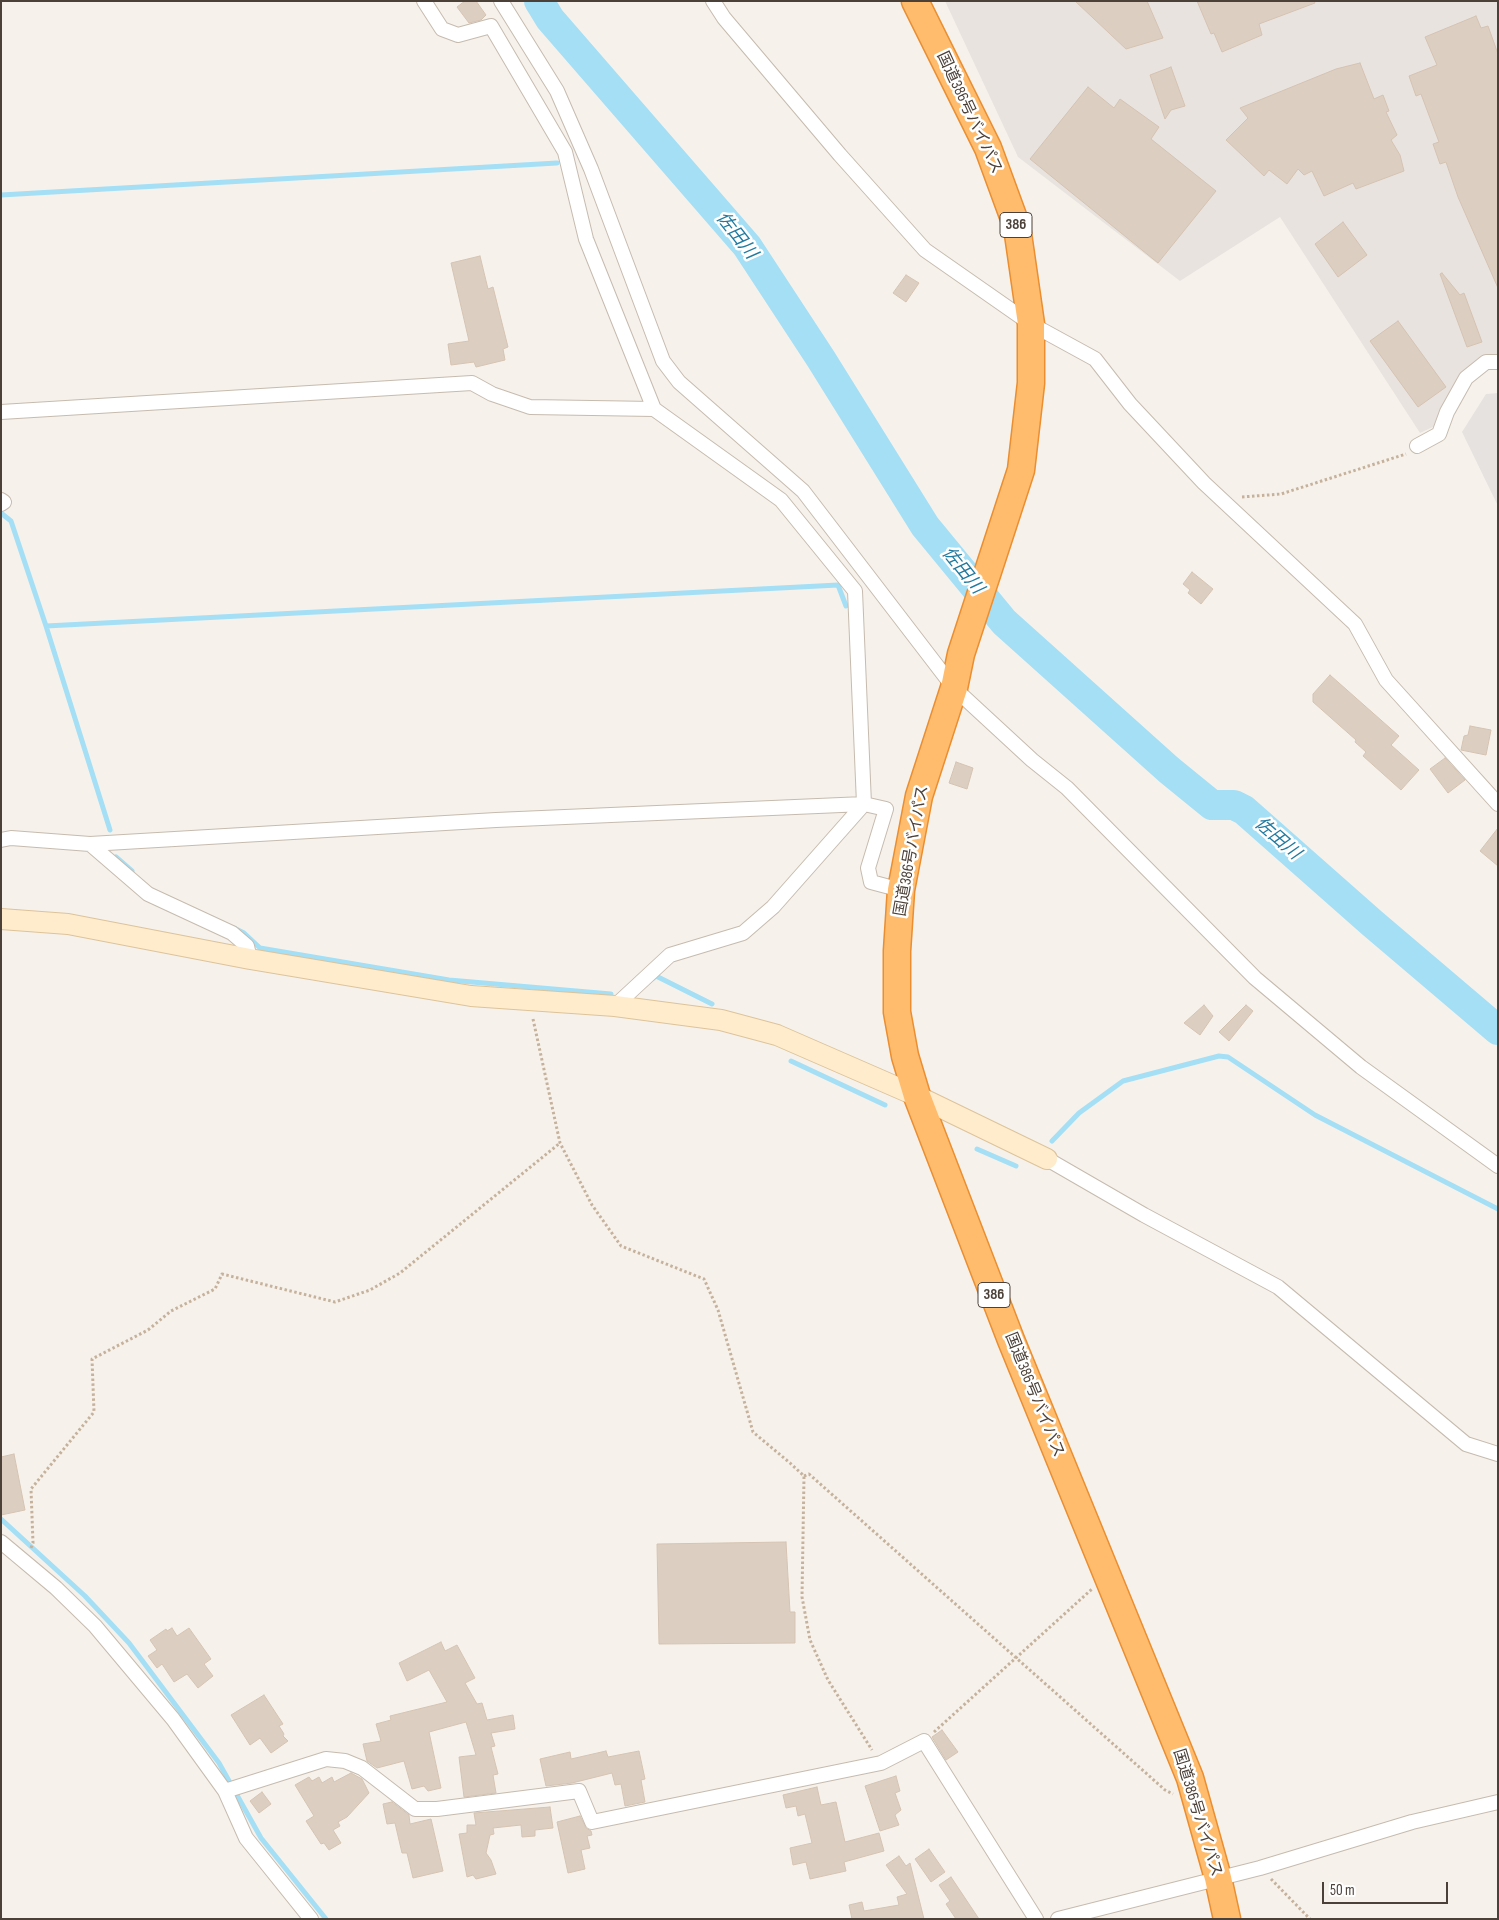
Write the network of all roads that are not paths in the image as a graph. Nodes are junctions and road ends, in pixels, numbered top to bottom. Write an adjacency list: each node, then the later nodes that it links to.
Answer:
1 (424, 1): 7 (street)
2 (501, 1): 10 (street)
3 (713, 1): 5 (street)
4 (915, 1): 5 (highway, 国道386号バイパス / 386)
5 (1031, 324): 10 (highway, 国道386号バイパス / 386); 12 (street)
6 (1498, 362): 9 (street)
7 (654, 409): 8 (street); 11 (street)
8 (1, 412)
9 (1417, 446)
10 (954, 688): 15 (highway, 国道386号バイパス / 386); 21 (street)
11 (864, 804): 14 (street); 15 (street); 18 (street)
12 (1498, 804)
13 (1, 840): 14 (street)
14 (90, 844): 17 (street)
15 (901, 890): 19 (highway, 国道386号バイパス / 386)
16 (1, 919): 17 (street)
17 (250, 958): 18 (street)
18 (615, 1006): 19 (street)
19 (916, 1096): 20 (street); 26 (highway, 国道386号バイパス / 386)
20 (1048, 1159): 22 (street)
21 (1498, 1166)
22 (1498, 1454)
23 (1, 1542): 24 (street)
24 (225, 1791): 27 (street); 28 (street)
25 (1498, 1802): 26 (street)
26 (1218, 1878): 29 (street); 30 (highway, 国道386号バイパス / 386)
27 (311, 1919)
28 (1036, 1919)
29 (1058, 1919)
30 (1226, 1919)

